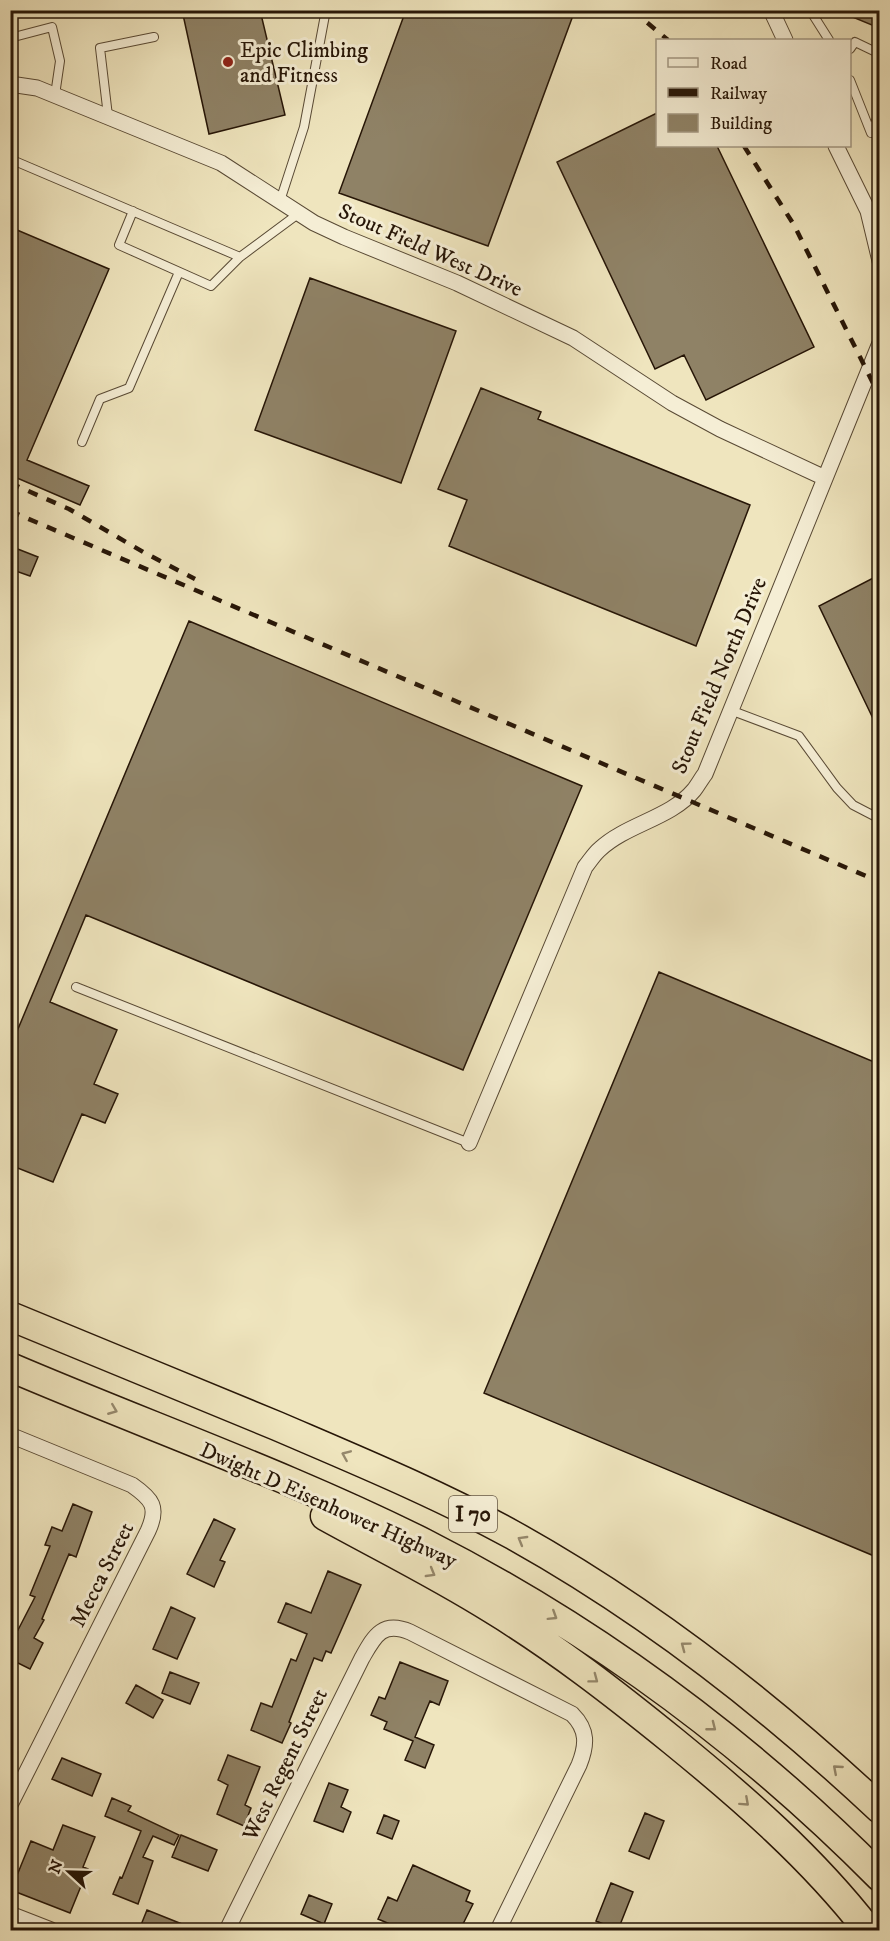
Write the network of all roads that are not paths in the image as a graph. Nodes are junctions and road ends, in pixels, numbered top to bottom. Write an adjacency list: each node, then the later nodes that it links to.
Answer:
1 (771, 10): 6 (street)
2 (810, 10): 7 (lane)
3 (325, 15): 17 (lane)
4 (154, 37): 14 (lane)
5 (10, 38): 12 (lane)
6 (785, 39)
7 (828, 39)
8 (851, 47): 9 (lane)
9 (879, 54)
10 (10, 84): 12 (street, Stout Field West Drive)
11 (851, 85): 13 (lane)
12 (55, 95): 14 (street, Stout Field West Drive)
13 (879, 112)
14 (108, 116): 17 (street, Stout Field West Drive)
15 (836, 147): 20 (street)
16 (10, 159): 18 (lane)
17 (280, 201): 19 (street, Stout Field West Drive)
18 (133, 211): 21 (lane); 22 (lane)
19 (298, 214): 21 (lane); 25 (street, Stout Field West Drive)
20 (879, 254)
21 (240, 257): 22 (lane)
22 (179, 272): 24 (lane)
23 (879, 343): 25 (street, Stout Field North Drive)
24 (82, 442)
25 (825, 478): 26 (street, Stout Field North Drive)
26 (730, 710): 27 (lane); 29 (street, Stout Field North Drive)
27 (879, 819)
28 (76, 987): 29 (lane)
29 (469, 1143)
30 (10, 1316): 35 (highway, I 70, one-way to 30)
31 (10, 1367): 33 (highway, Dwight D Eisenhower Highway / I 70, one-way to 33)
32 (10, 1435): 34 (street, Mecca Street)
33 (198, 1444): 36 (highway, Dwight D Eisenhower Highway / I 70, one-way to 36); 41 (highway, one-way to 41)
34 (10, 1805)
35 (879, 1809)
36 (879, 1877)
37 (10, 1914): 38 (street)
38 (51, 1930)
39 (227, 1930): 40 (street, West Regent Street)
40 (498, 1930)
41 (868, 1930)

